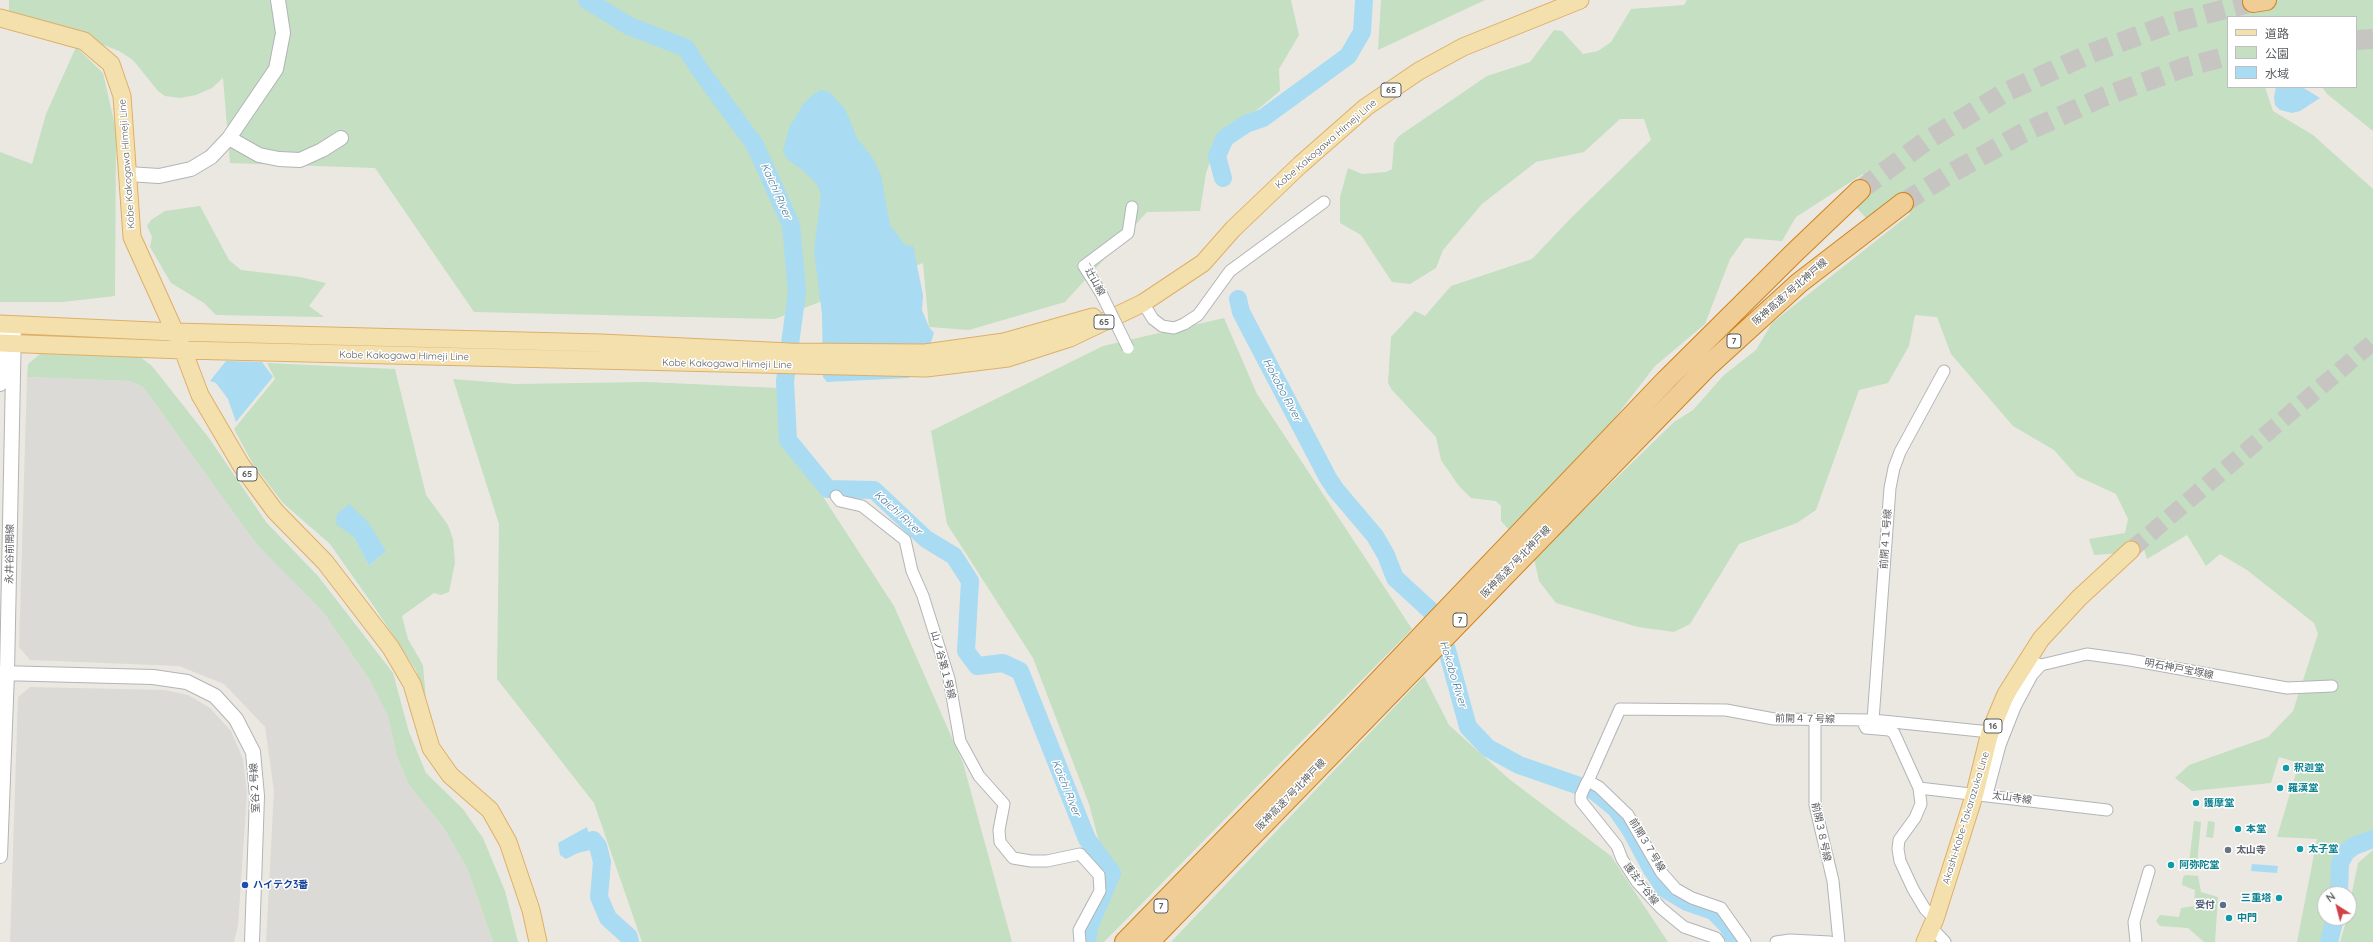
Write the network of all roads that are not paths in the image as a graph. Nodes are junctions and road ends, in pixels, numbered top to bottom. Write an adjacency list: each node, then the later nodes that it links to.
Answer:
1 (278, 0): 4 (street)
2 (1580, 0): 11 (main road, Kobe Kakogawa Himeji Line / 65)
3 (0, 18): 6 (main road, Kobe Kakogawa Himeji Line / 65)
4 (229, 138): 5 (street); 6 (street)
5 (341, 138)
6 (128, 174): 14 (main road, Kobe Kakogawa Himeji Line / 65)
7 (1860, 190): 22 (highway, 阪神高速7号北神戸線 / 7)
8 (1324, 202): 12 (street)
9 (1903, 203): 22 (highway, 阪神高速7号北神戸線 / 7)
10 (1132, 207): 16 (street, 辻山線, bridge)
11 (1233, 229): 12 (main road, Kobe Kakogawa Himeji Line / 65); 18 (main road, Kobe Kakogawa Himeji Line / 65)
12 (1143, 304): 18 (main road, Kobe Kakogawa Himeji Line / 65)
13 (5, 324): 14 (main road, Kobe Kakogawa Himeji Line / 65); 15 (street, 永井谷前開線)
14 (175, 332): 17 (main road, Kobe Kakogawa Himeji Line / 65); 19 (main road, Kobe Kakogawa Himeji Line / 65)
15 (5, 343): 17 (main road, Kobe Kakogawa Himeji Line / 65); 21 (street, 永井谷前開線); 26 (street, 永井谷前開線)
16 (1128, 348)
17 (183, 350): 19 (main road, Kobe Kakogawa Himeji Line / 65); 41 (main road, Kobe Kakogawa Himeji Line / 65)
18 (951, 357): 19 (main road, Kobe Kakogawa Himeji Line / 65)
19 (750, 358)
20 (1944, 371): 30 (street, 前開４１号線)
21 (0, 384)
22 (1574, 491): 38 (highway, 阪神高速7号北神戸線 / 7)
23 (836, 496): 42 (street, 山ノ谷第１号線)
24 (2131, 550): 25 (main road, Akashi-Kobe-Takarazuka Line / 16)
25 (2034, 662): 27 (street, 明石神戸宝塚線); 31 (main road, Akashi-Kobe-Takarazuka Line / 16); 34 (street)
26 (4, 673): 36 (street, 永井谷前開線); 40 (street, 室谷２号線)
27 (2332, 686)
28 (1620, 709): 29 (street, 前開４７号線); 46 (street, 前開３７号線)
29 (1815, 720): 30 (street, 前開４７号線); 49 (street, 前開３８号線)
30 (1867, 720): 31 (street, 前開４７号線); 33 (street)
31 (1990, 732): 34 (main road, Akashi-Kobe-Takarazuka Line / 16)
32 (1587, 782): 45 (street, 護法ケ谷線)
33 (1919, 788): 34 (street, 太山寺線); 39 (street)
34 (1981, 794): 35 (street, 太山寺線); 39 (main road, Akashi-Kobe-Takarazuka Line / 16)
35 (2107, 810)
36 (0, 856)
37 (2149, 871): 51 (street)
38 (1202, 876): 43 (highway, 阪神高速7号北神戸線 / 7); 44 (highway, 阪神高速7号北神戸線 / 7)
39 (1930, 929): 50 (street)
40 (252, 942)
41 (538, 942)
42 (1080, 942)
43 (1125, 942)
44 (1149, 942)
45 (1719, 942)
46 (1746, 942)
47 (1776, 942): 48 (street)
48 (1830, 942)
49 (1839, 942)
50 (1945, 942)
51 (2136, 942)

